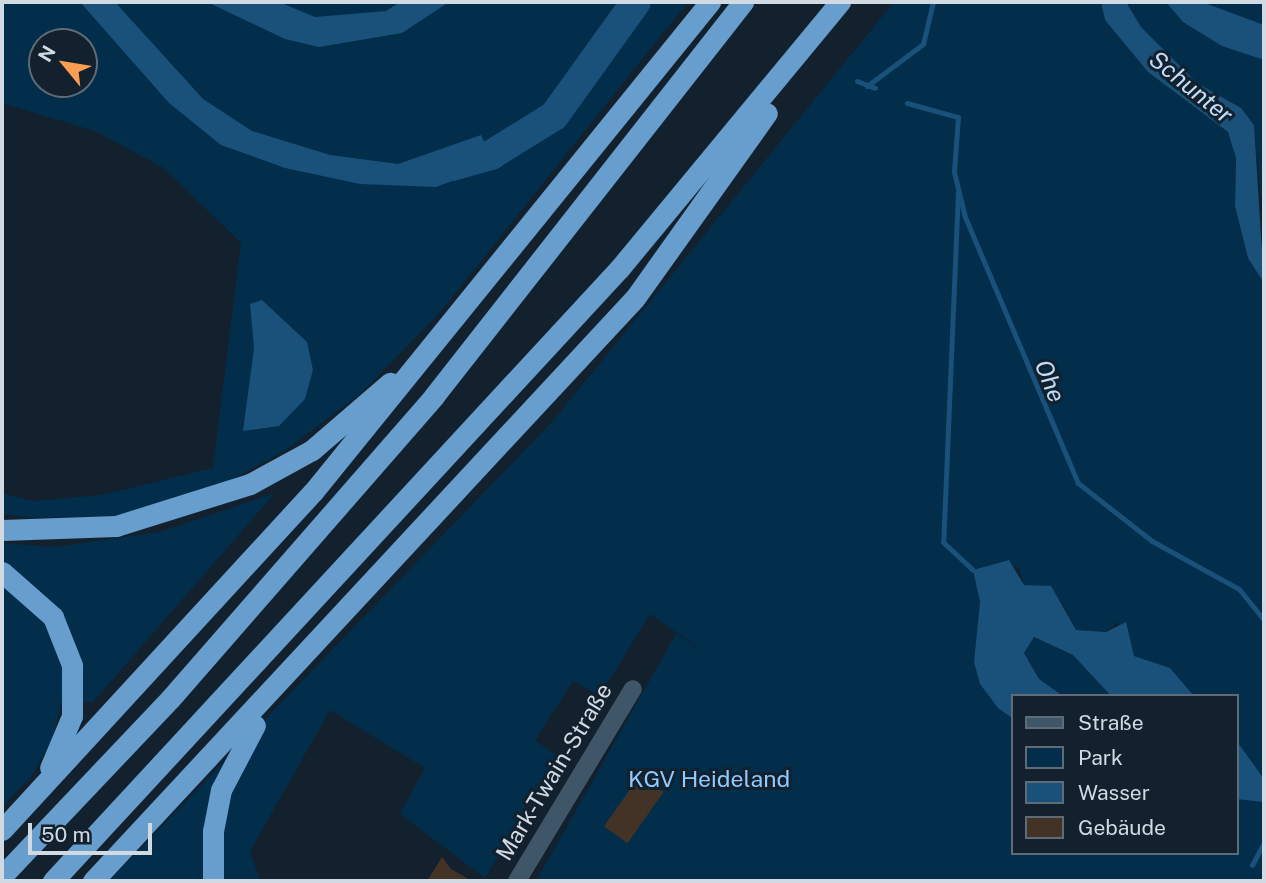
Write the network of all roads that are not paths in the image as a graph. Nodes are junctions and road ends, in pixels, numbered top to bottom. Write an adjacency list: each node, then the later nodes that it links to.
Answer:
1 (710, 2): 4 (highway)
2 (743, 2): 10 (highway)
3 (842, 2): 7 (highway); 11 (highway)
4 (463, 310): 5 (highway); 9 (highway)
5 (2, 530)
6 (2, 572): 9 (highway)
7 (290, 674): 12 (highway); 13 (highway)
8 (633, 689): 14 (street, Mark-Twain-Straße)
9 (2, 830)
10 (2, 876)
11 (53, 881)
12 (93, 881)
13 (214, 881)
14 (517, 881)

